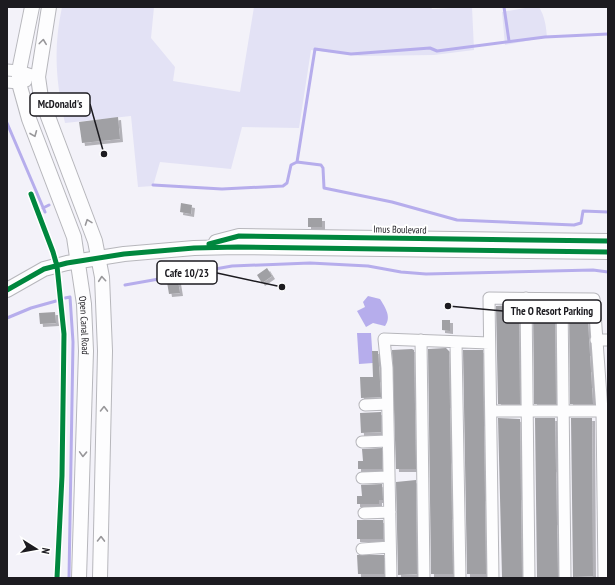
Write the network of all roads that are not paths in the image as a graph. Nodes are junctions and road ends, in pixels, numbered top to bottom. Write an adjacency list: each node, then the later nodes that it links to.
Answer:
1 (32, 7): 3 (main road)
2 (49, 7): 4 (main road, one-way to 2)
3 (13, 76): 4 (street); 9 (main road, Open Canal Road, one-way to 9)
4 (38, 77): 8 (main road, Open Canal Road, one-way to 4)
5 (608, 241): 6 (main road, Imus Boulevard)
6 (194, 248): 7 (main road, Imus Boulevard); 8 (main road, Imus Boulevard)
7 (608, 252)
8 (100, 259): 9 (main road, Imus Boulevard); 35 (main road, Open Canal Road, one-way to 8)
9 (79, 262): 10 (main road, Imus Boulevard); 34 (main road, Open Canal Road, one-way to 34)
10 (7, 290)
11 (526, 298): 12 (street); 17 (street); 21 (street)
12 (562, 299): 14 (street); 22 (street)
13 (421, 340): 16 (street); 18 (street); 37 (street)
14 (596, 340): 15 (street); 23 (street)
15 (608, 340)
16 (456, 342): 17 (street); 38 (street)
17 (490, 343): 20 (street)
18 (387, 404): 19 (street); 24 (street)
19 (365, 405)
20 (491, 411): 21 (street); 39 (street)
21 (528, 411): 22 (street); 40 (street)
22 (564, 411): 23 (street); 41 (street)
23 (602, 411): 30 (street)
24 (388, 441): 25 (street); 26 (street)
25 (362, 442)
26 (389, 477): 27 (street); 28 (street)
27 (362, 478)
28 (390, 512): 29 (street); 31 (street)
29 (364, 513)
30 (606, 515): 33 (street)
31 (390, 548): 32 (street); 36 (street)
32 (362, 549)
33 (606, 554): 42 (street)
34 (79, 578)
35 (100, 578)
36 (391, 578)
37 (424, 578)
38 (460, 578)
39 (493, 578)
40 (529, 578)
41 (565, 578)
42 (604, 578)

